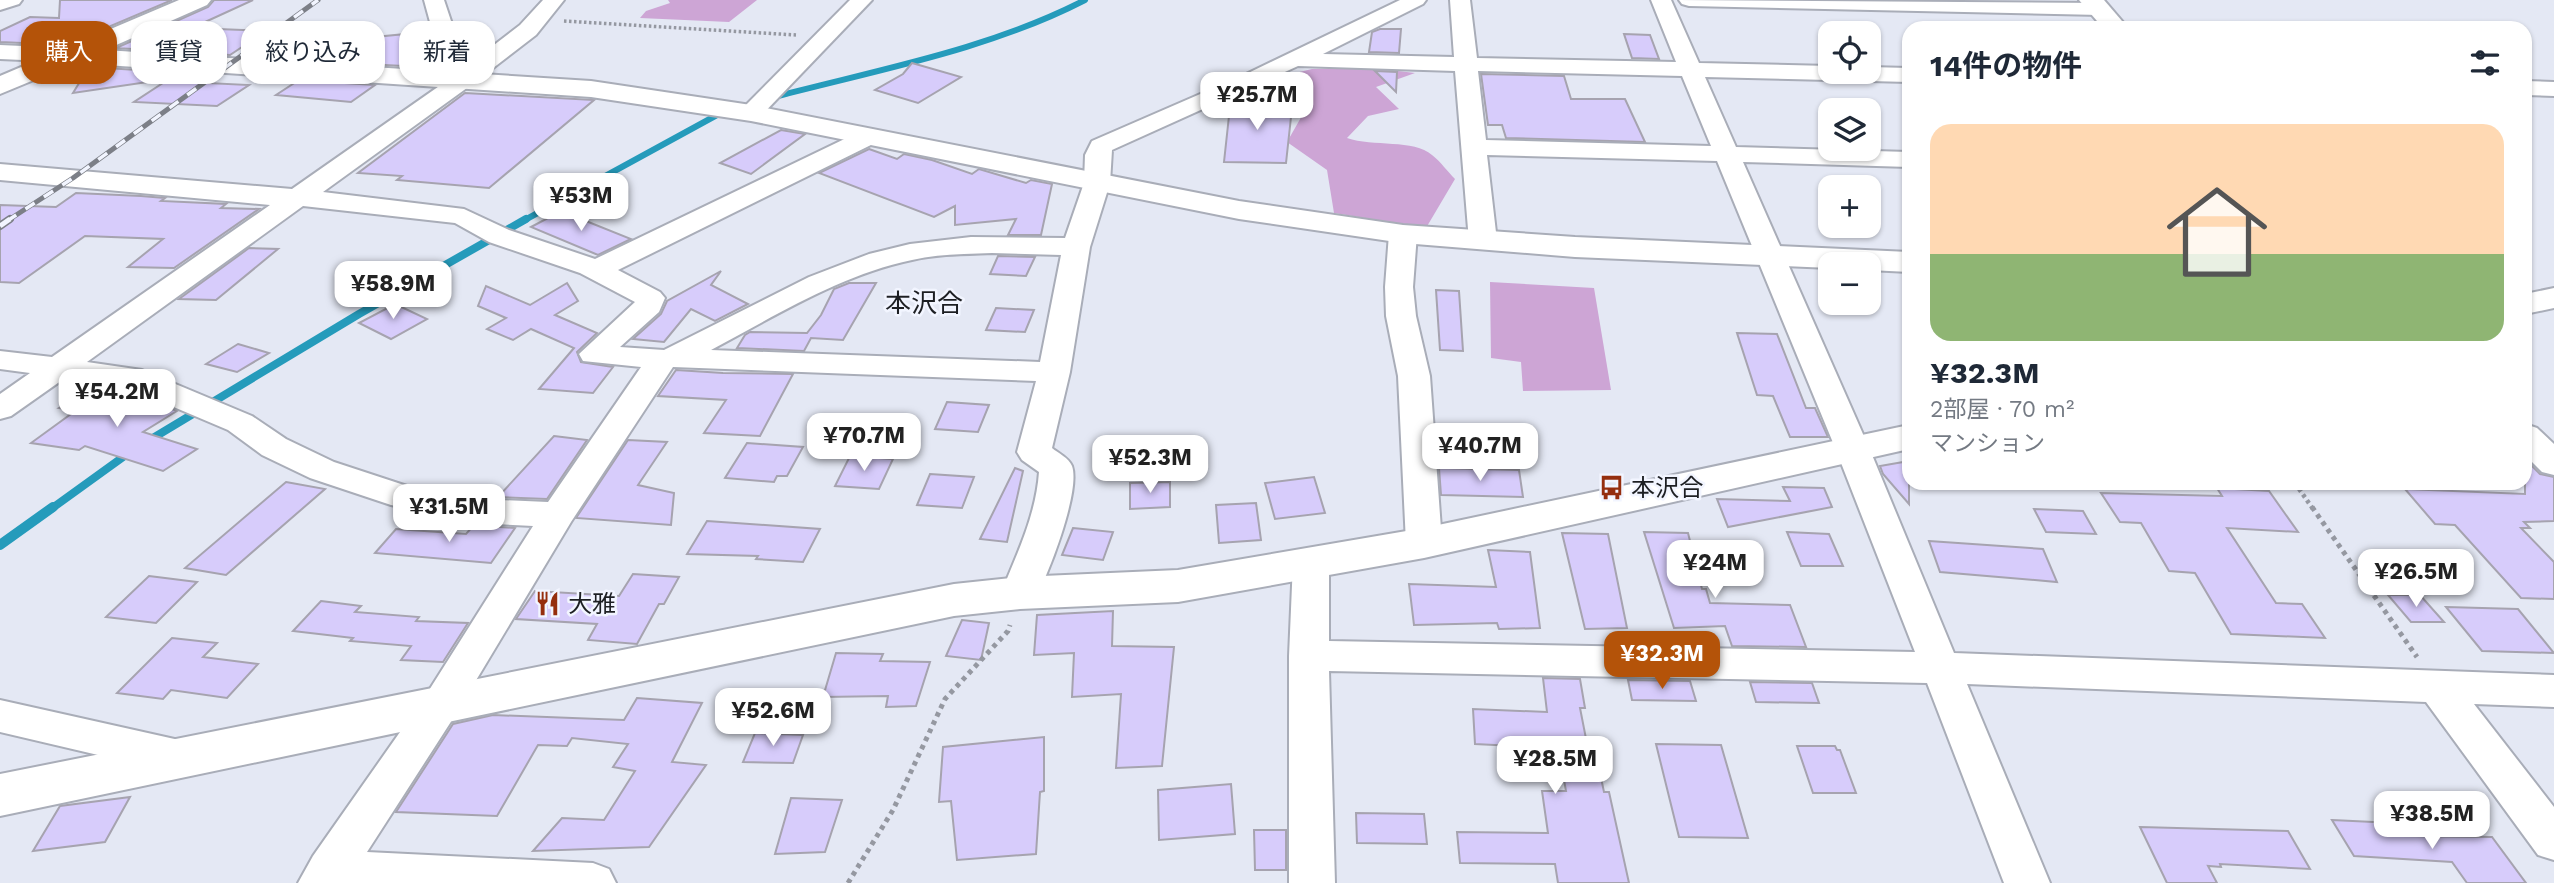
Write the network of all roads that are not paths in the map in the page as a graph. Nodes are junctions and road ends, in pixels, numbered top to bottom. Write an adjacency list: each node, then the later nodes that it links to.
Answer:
1 (12, 0): 9 (street)
2 (199, 0): 14 (street)
3 (434, 0): 12 (street)
4 (862, 0): 30 (street)
5 (1416, 0): 19 (street)
6 (1460, 0): 20 (street)
7 (1661, 0): 21 (street)
8 (1689, 0): 10 (street)
9 (0, 4)
10 (2095, 4): 13 (street)
11 (546, 9): 17 (street)
12 (440, 21)
13 (2110, 21)
14 (117, 34)
15 (0, 52): 16 (street)
16 (21, 53)
17 (495, 55)
18 (117, 58): 24 (street)
19 (1295, 60): 20 (street); 36 (street)
20 (1466, 64): 21 (street); 32 (street)
21 (1692, 70): 22 (street); 33 (street)
22 (1902, 75)
23 (21, 76): 27 (street)
24 (399, 76)
25 (495, 82): 30 (street)
26 (457, 84): 37 (street)
27 (0, 86)
28 (2532, 88): 29 (street)
29 (2554, 89)
30 (751, 113): 31 (street)
31 (869, 137): 36 (street); 43 (street)
32 (1474, 147): 33 (street); 39 (street)
33 (1727, 154): 34 (street); 41 (street)
34 (1902, 159)
35 (0, 172): 37 (street)
36 (1097, 183): 38 (street); 40 (street)
37 (296, 197): 43 (street); 48 (street)
38 (1403, 234): 39 (street); 56 (street)
39 (1483, 241): 41 (street)
40 (1076, 247): 46 (street); 49 (street)
41 (1769, 256): 42 (street); 53 (street)
42 (1902, 262)
43 (596, 270): 46 (street)
44 (2554, 298): 45 (street)
45 (2532, 303)
46 (667, 359): 49 (street); 55 (street)
47 (0, 360): 48 (street)
48 (58, 367): 50 (street); 55 (street)
49 (1054, 372): 58 (street)
50 (0, 409)
51 (1902, 440): 53 (street)
52 (2532, 442): 54 (street)
53 (1853, 450): 56 (street); 60 (street)
54 (2554, 464)
55 (558, 516): 63 (street)
56 (1424, 543): 57 (street)
57 (1311, 562): 58 (street); 59 (street)
58 (1020, 593): 63 (street)
59 (1309, 656): 60 (street); 70 (street)
60 (1940, 668): 61 (street); 71 (street)
61 (2437, 686): 62 (street); 67 (street)
62 (2554, 691)
63 (440, 706): 65 (street); 68 (street)
64 (0, 716): 65 (street)
65 (181, 757): 66 (street)
66 (0, 795)
67 (2554, 841)
68 (325, 877): 69 (street)
69 (593, 883)
70 (1312, 883)
71 (2027, 883)

